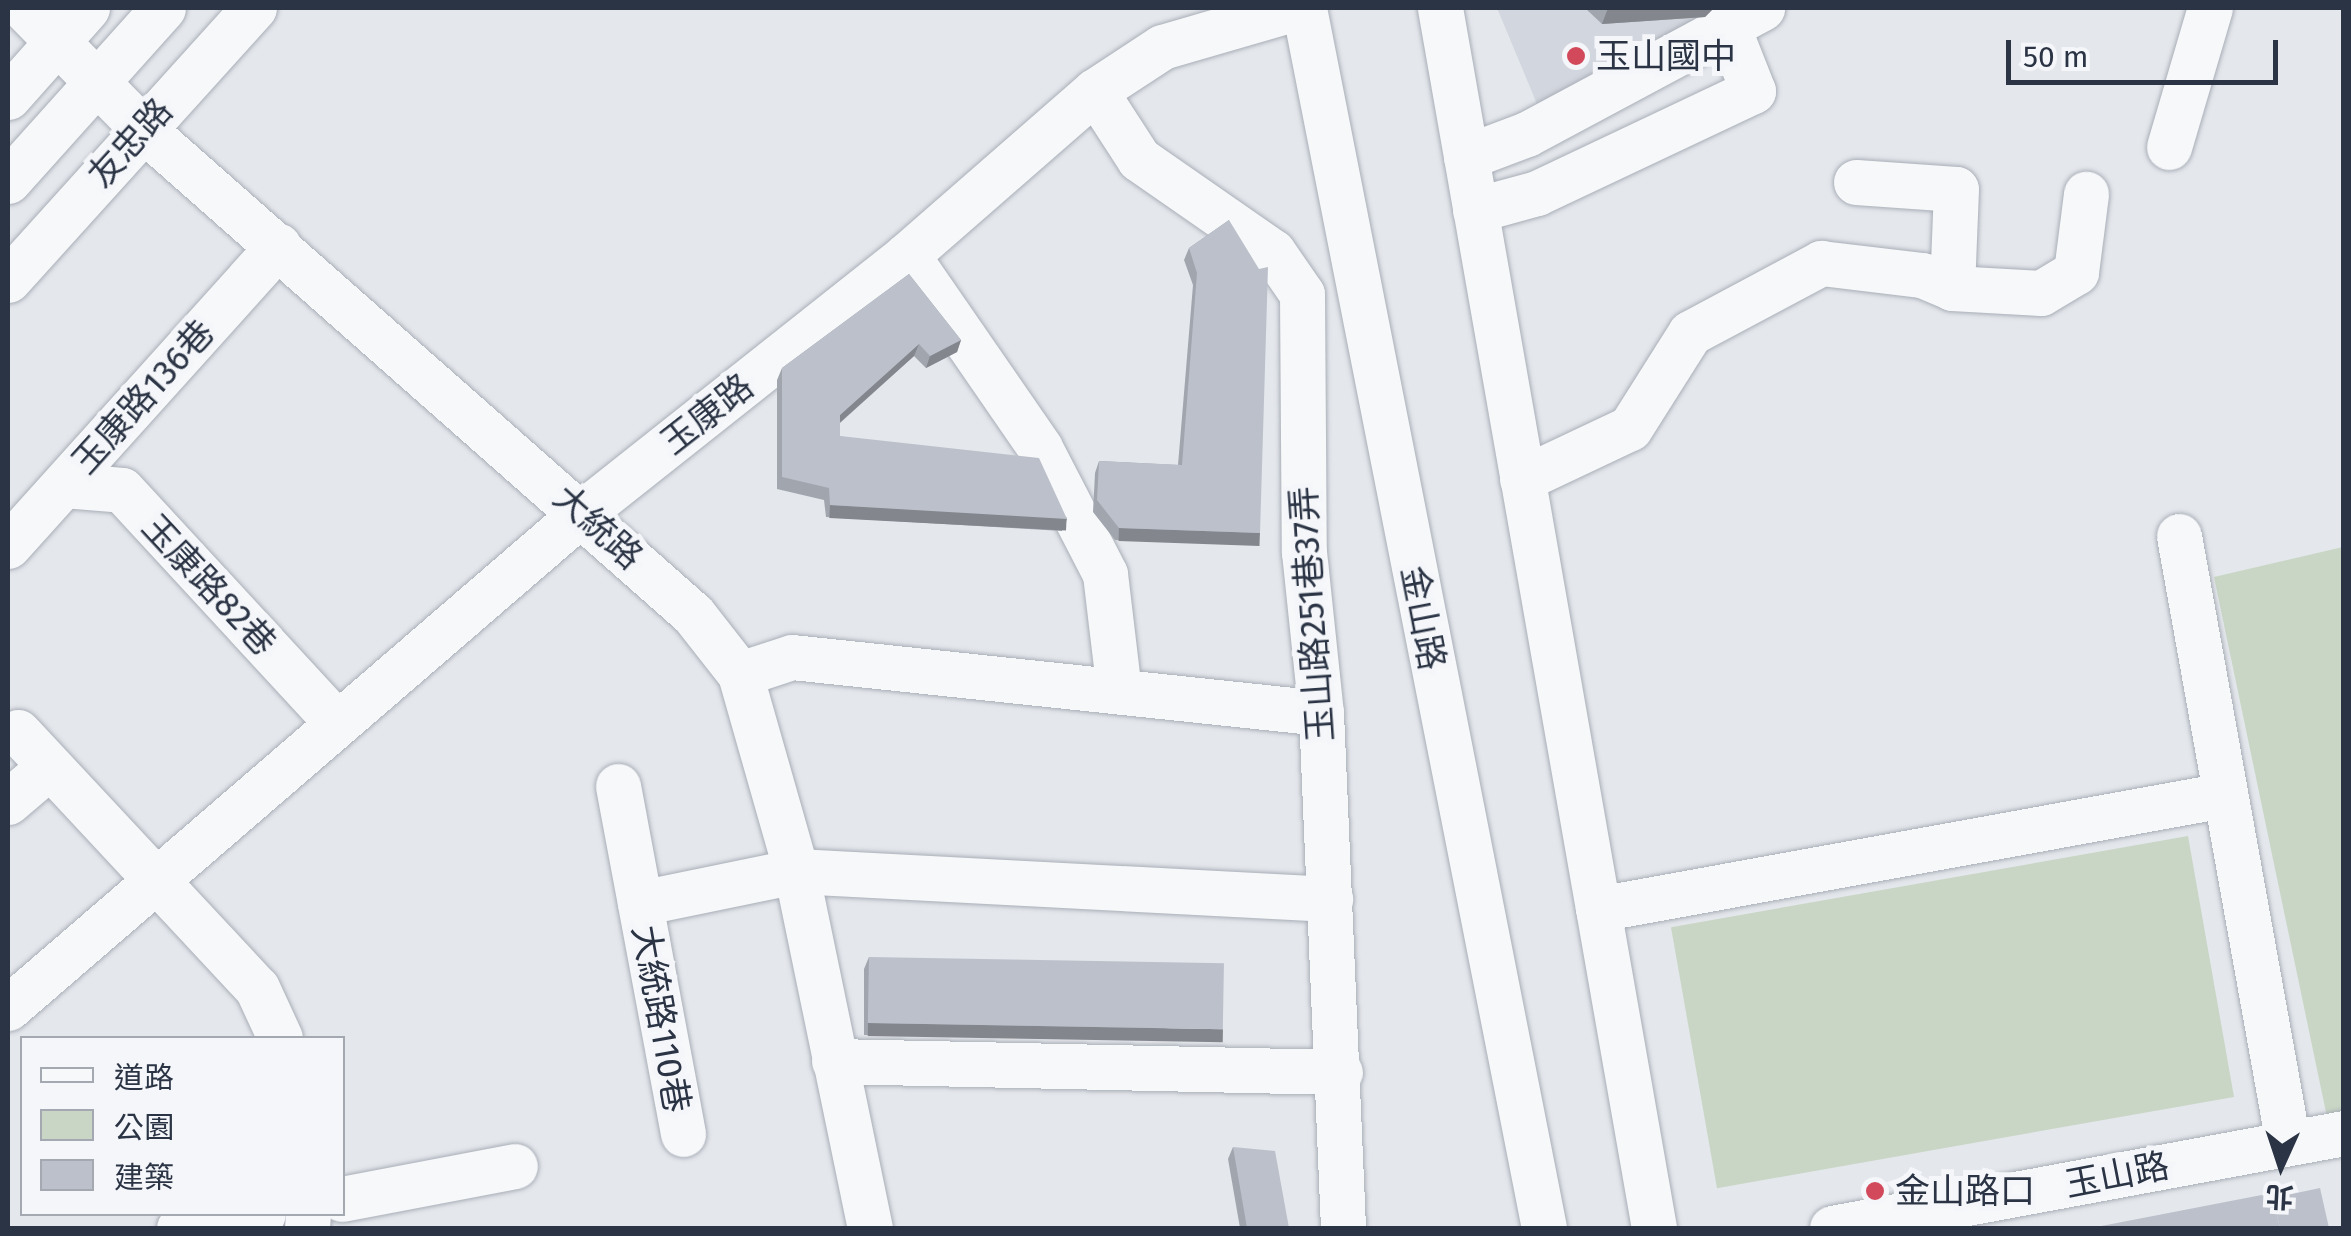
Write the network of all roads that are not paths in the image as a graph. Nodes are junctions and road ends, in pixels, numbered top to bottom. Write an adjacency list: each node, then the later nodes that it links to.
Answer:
1 (24, 8): 10 (street, 大統路)
2 (87, 8): 10 (street)
3 (162, 8): 11 (street, 友忠路)
4 (254, 8): 14 (street, 友忠路)
5 (1296, 8): 12 (street, 玉康路)
6 (1304, 8): 57 (street, 金山路)
7 (1440, 8): 16 (street)
8 (2210, 8): 15 (street)
9 (1744, 16): 16 (street); 20 (street)
10 (56, 42): 11 (street, 大統路); 13 (street)
11 (95, 82): 14 (street, 大統路); 17 (street, 友忠路)
12 (1095, 91): 22 (street, 玉康路); 32 (street, 玉山路251巷37弄)
13 (8, 97)
14 (142, 129): 21 (street, 大統路); 23 (street, 友忠路)
15 (2169, 147)
16 (1466, 157): 20 (street)
17 (8, 181)
18 (1856, 182): 24 (street)
19 (2086, 194): 24 (street)
20 (1475, 210): 25 (street)
21 (278, 246): 26 (street, 玉康路136巷); 27 (street, 大統路)
22 (907, 255): 27 (street, 玉康路); 31 (street)
23 (8, 280)
24 (1952, 288): 25 (street)
25 (1522, 480): 43 (street)
26 (64, 485): 29 (street, 玉康路136巷); 33 (street, 玉康路82巷)
27 (583, 512): 30 (street, 大統路); 33 (street, 玉康路)
28 (2179, 536): 37 (street)
29 (8, 546)
30 (740, 674): 31 (street); 39 (street, 大統路)
31 (1119, 691): 32 (street)
32 (1321, 713): 41 (street, 玉山路251巷37弄)
33 (336, 722): 40 (street, 玉康路)
34 (18, 732): 35 (street)
35 (49, 767): 38 (street); 40 (street)
36 (618, 786): 42 (street, 大統路110巷)
37 (2224, 796): 43 (street); 50 (street)
38 (8, 802)
39 (796, 871): 41 (street, 大統路110巷); 42 (street, 大統路110巷); 46 (street, 大統路)
40 (152, 880): 44 (street, 玉康路); 45 (street)
41 (1330, 899): 47 (street, 玉山路251巷37弄)
42 (640, 903): 49 (street, 大統路110巷)
43 (1598, 909): 58 (street)
44 (8, 1008)
45 (279, 1036)
46 (834, 1061): 47 (street); 55 (street, 大統路)
47 (1340, 1072): 56 (street, 玉山路251巷37弄)
48 (2344, 1133): 50 (street, 玉山路)
49 (682, 1134)
50 (2288, 1143): 59 (street, 玉山路)
51 (515, 1166): 52 (street)
52 (345, 1198)
53 (251, 1216): 54 (street)
54 (179, 1228)
55 (870, 1228)
56 (1343, 1228)
57 (1544, 1228)
58 (1654, 1228)
59 (1832, 1228)

